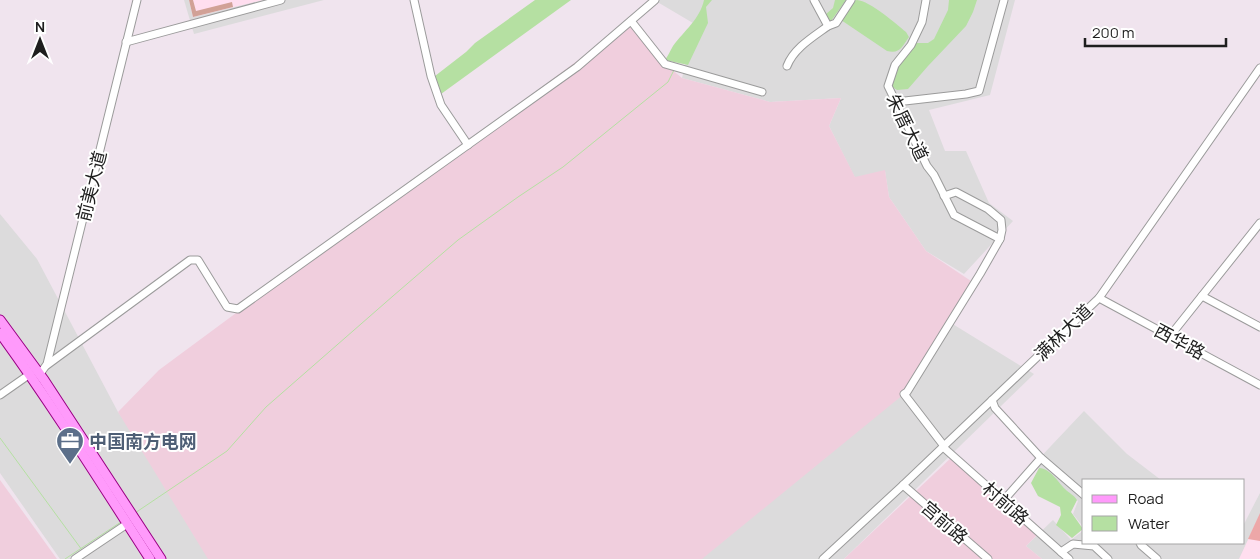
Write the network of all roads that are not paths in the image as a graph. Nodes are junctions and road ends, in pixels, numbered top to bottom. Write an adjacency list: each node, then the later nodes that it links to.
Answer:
1 (137, 0): 11 (street, 前美大道)
2 (281, 0): 11 (street)
3 (414, 0): 16 (street)
4 (655, 0): 9 (street)
5 (814, 0): 10 (street)
6 (851, 0): 10 (street)
7 (926, 0): 15 (street, 朱厝大道)
8 (1004, 0): 15 (street)
9 (631, 21): 14 (street); 16 (street)
10 (828, 26): 12 (street)
11 (126, 42): 16 (street, 前美大道)
12 (787, 66)
13 (1260, 68): 21 (street, 满林大道)
14 (762, 92)
15 (896, 102): 17 (street, 朱厝大道)
16 (468, 145)
17 (945, 197): 19 (street, 朱厝大道); 19 (street)
18 (1260, 223): 20 (street)
19 (1000, 239): 30 (street, 村前路)
20 (1202, 296): 23 (street); 25 (street)
21 (1099, 298): 25 (street, 西华路); 29 (street, 满林大道)
22 (0, 320): 40 (main road)
23 (1260, 327)
24 (0, 333): 26 (main road)
25 (1170, 336): 27 (street, 西华路)
26 (30, 374): 28 (street); 35 (main road)
27 (1260, 385)
28 (0, 395)
29 (992, 400): 30 (street, 满林大道); 31 (street)
30 (944, 447): 32 (street, 满林大道); 34 (street, 村前路)
31 (1041, 458): 33 (street); 34 (street)
32 (903, 485): 41 (street, 满林大道); 42 (street, 宫前路)
33 (1082, 493)
34 (1003, 501): 37 (street, 村前路)
35 (127, 524): 38 (street); 39 (main road)
36 (1140, 544): 45 (street)
37 (1061, 552): 43 (street, 村前路); 44 (street)
38 (74, 559)
39 (150, 559)
40 (161, 559)
41 (823, 559)
42 (988, 559)
43 (1069, 559)
44 (1108, 559)
45 (1157, 559)

